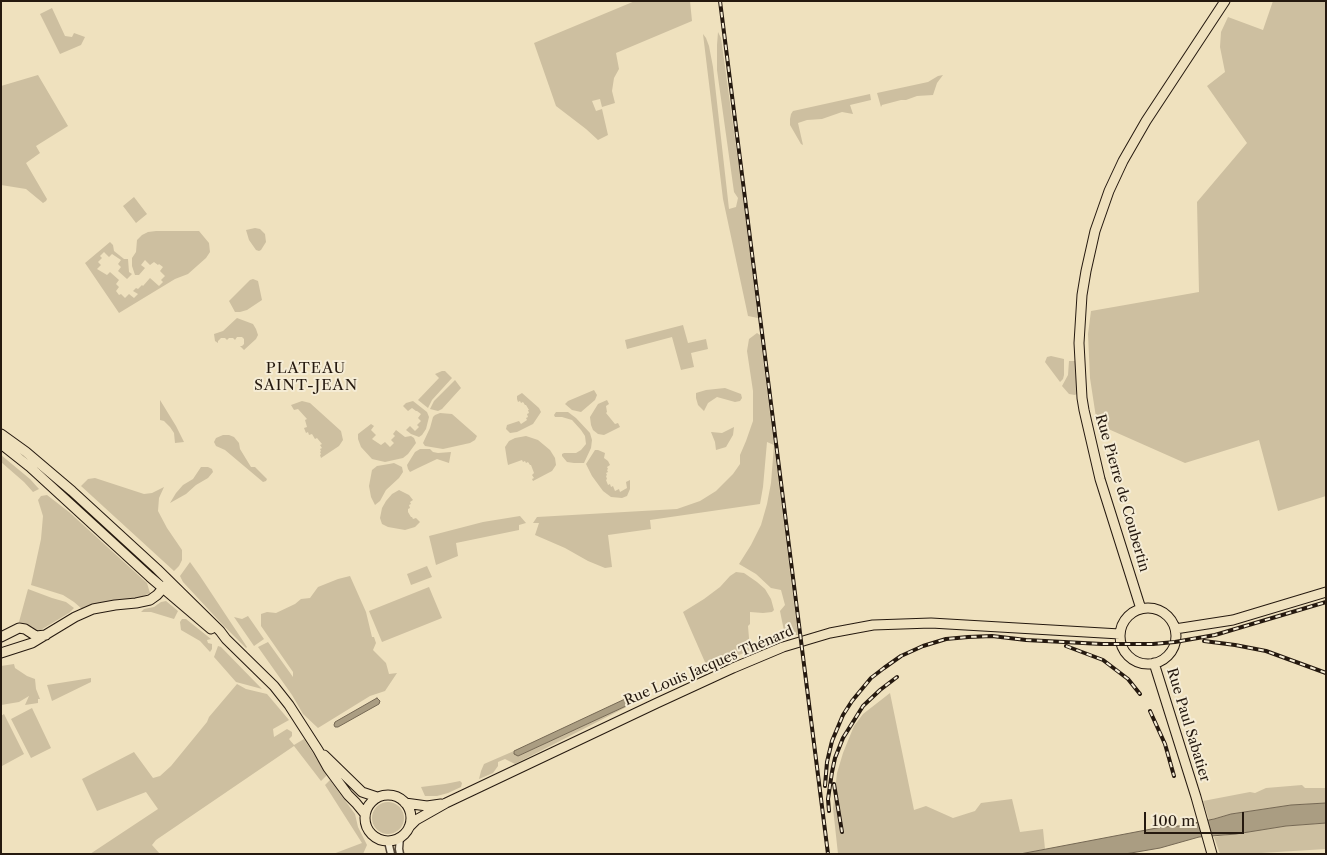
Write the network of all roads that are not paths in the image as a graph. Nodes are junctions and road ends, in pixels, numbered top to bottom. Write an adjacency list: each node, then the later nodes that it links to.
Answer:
1 (1225, 1): 9 (main road, Rue Pierre de Coubertin)
2 (1, 434): 4 (main road)
3 (1, 444): 5 (main road)
4 (72, 491): 5 (main road); 6 (main road)
5 (65, 499): 7 (main road)
6 (170, 581): 7 (main road); 15 (main road)
7 (163, 589): 13 (main road); 15 (main road)
8 (1326, 592): 11 (main road)
9 (1141, 609): 11 (main road); 12 (main road)
10 (19, 628): 13 (main road); 14 (main road); 16 (main road)
11 (1176, 629): 18 (main road)
12 (1120, 634): 18 (main road); 22 (main road, Rue Louis Jacques Thénard)
13 (46, 635): 17 (main road)
14 (1, 637)
15 (226, 639): 19 (main road)
16 (1, 643)
17 (2, 652)
18 (1154, 663): 27 (main road, Rue Paul Sabatier)
19 (318, 750): 20 (main road); 23 (main road)
20 (377, 797): 21 (main road); 23 (main road)
21 (405, 803): 22 (main road, Rue Louis Jacques Thénard); 24 (main road)
22 (446, 804): 24 (main road, Rue Louis Jacques Thénard)
23 (365, 814): 26 (main road)
24 (409, 827): 25 (main road)
25 (400, 837): 26 (main road); 29 (street)
26 (388, 840): 28 (street)
27 (1212, 853)
28 (391, 854)
29 (400, 854)

